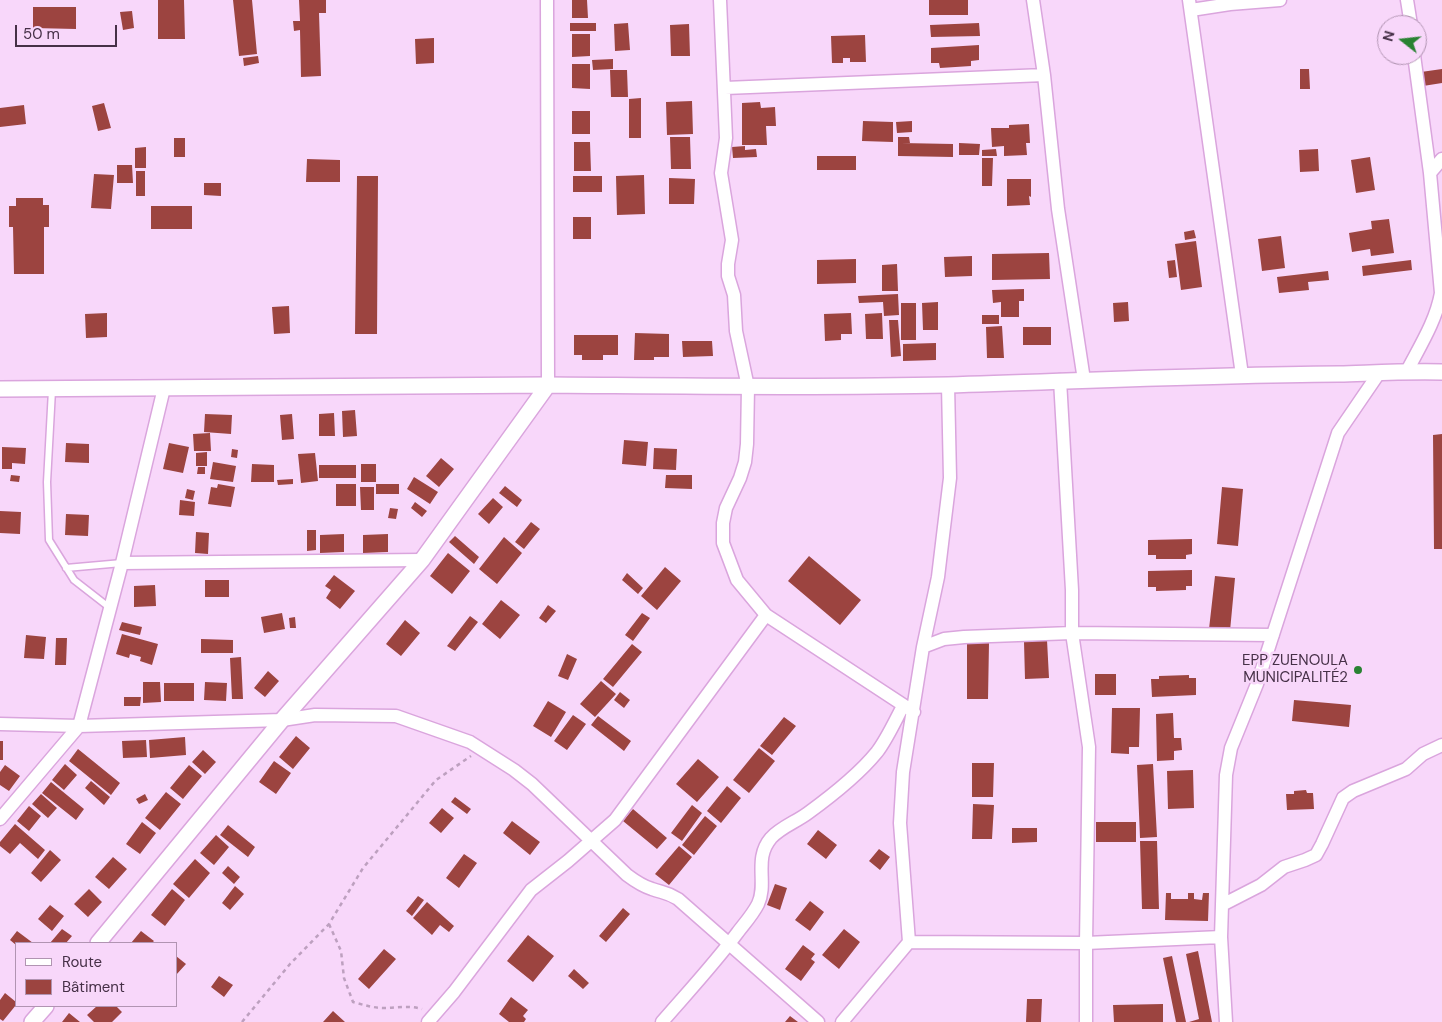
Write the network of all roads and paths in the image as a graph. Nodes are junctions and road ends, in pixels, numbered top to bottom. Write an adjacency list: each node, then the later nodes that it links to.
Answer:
1 (547, 0): 19 (street)
2 (720, 0): 10 (street)
3 (1033, 0): 9 (street)
4 (1280, 0): 6 (street)
5 (1407, 0): 7 (street)
6 (1190, 5): 16 (street)
7 (1409, 15)
8 (1415, 65): 12 (street)
9 (1044, 75): 10 (street); 18 (street)
10 (725, 88): 21 (street)
11 (1442, 160): 12 (street)
12 (1430, 173): 13 (street)
13 (1407, 371): 14 (street); 15 (street)
14 (1442, 372)
15 (1378, 374): 16 (street); 31 (street)
16 (1242, 375): 18 (street)
17 (1060, 380): 18 (street); 20 (street); 30 (street)
18 (1084, 380)
19 (548, 385): 21 (street); 23 (street); 25 (street)
20 (948, 385): 21 (street); 32 (street)
21 (748, 387): 29 (street)
22 (52, 388): 23 (street); 24 (street); 27 (lane)
23 (164, 388): 26 (street)
24 (0, 389)
25 (422, 560): 26 (street); 34 (street)
26 (122, 563): 27 (lane); 28 (street)
27 (66, 568): 28 (lane)
28 (110, 608): 36 (street)
29 (766, 615): 33 (street); 40 (street)
30 (1072, 633): 31 (street); 32 (street); 46 (street)
31 (1273, 635): 41 (street)
32 (923, 647): 33 (street)
33 (908, 709): 45 (street); 47 (street)
34 (282, 720): 36 (street); 38 (street); 44 (street)
35 (0, 724): 36 (street)
36 (79, 726): 39 (street)
37 (1442, 745): 41 (street)
38 (480, 749): 40 (street); 42 (path)
39 (0, 819)
40 (592, 840): 47 (street); 49 (street)
41 (1222, 905): 43 (street)
42 (329, 924): 49 (path); 51 (path)
43 (1221, 937): 46 (street); 56 (street)
44 (99, 942)
45 (909, 942): 46 (street); 54 (street)
46 (1086, 943): 55 (street)
47 (729, 944): 52 (street); 53 (street)
48 (45, 1007): 50 (street)
49 (431, 1018)
50 (32, 1022)
51 (242, 1022)
52 (662, 1022)
53 (818, 1022)
54 (842, 1022)
55 (1086, 1022)
56 (1226, 1022)

